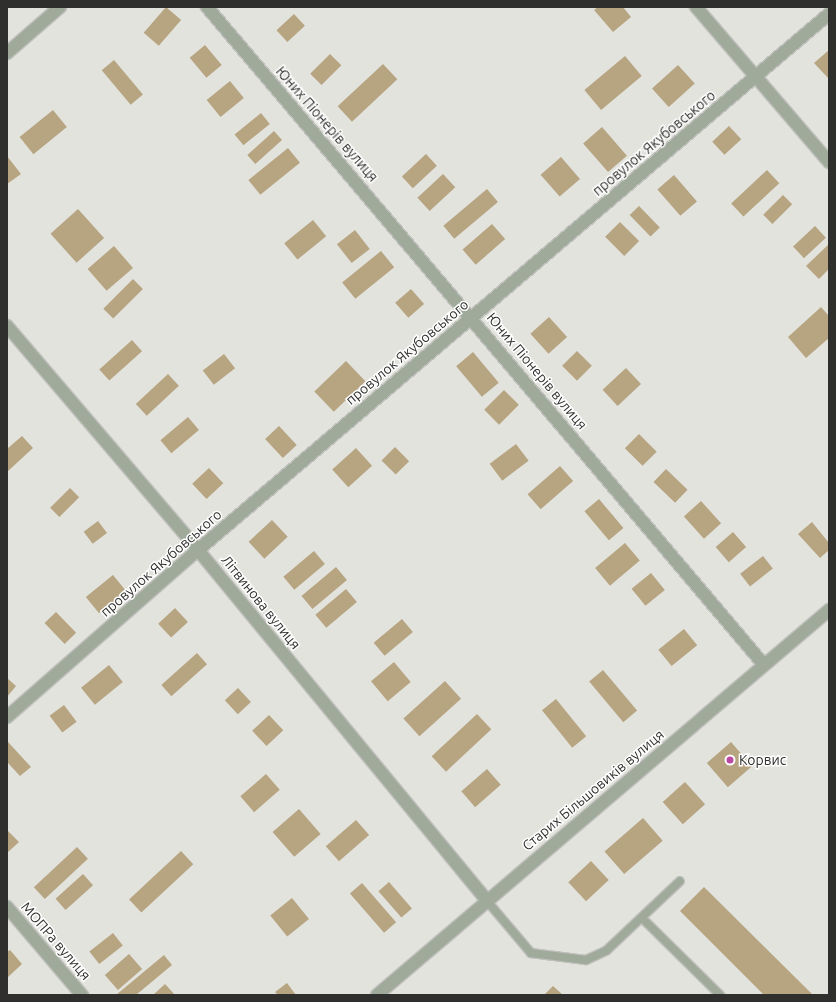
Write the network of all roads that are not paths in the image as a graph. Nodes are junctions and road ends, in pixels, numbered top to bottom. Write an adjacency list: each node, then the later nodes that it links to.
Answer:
1 (60, 7): 5 (street)
2 (207, 7): 8 (street, Юних Піонерів вулиця)
3 (696, 7): 6 (street)
4 (829, 14): 6 (street, провулок Якубовського)
5 (7, 54)
6 (756, 76): 7 (street); 8 (street, провулок Якубовського)
7 (829, 162)
8 (472, 317): 10 (street, провулок Якубовського); 12 (street, Юних Піонерів вулиця)
9 (7, 326): 10 (street, Літвинова вулиця)
10 (198, 550): 13 (street, провулок Якубовського); 15 (street, Літвинова вулиця)
11 (829, 610): 12 (street, Старих Більшовиків вулиця)
12 (764, 665): 15 (street, Старих Більшовиків вулиця)
13 (7, 717)
14 (680, 881): 17 (lane)
15 (486, 901): 17 (lane); 19 (street, Старих Більшовиків вулиця)
16 (7, 908): 18 (street, МОПРа вулиця)
17 (642, 918): 20 (lane)
18 (82, 995)
19 (378, 995)
20 (720, 995)

